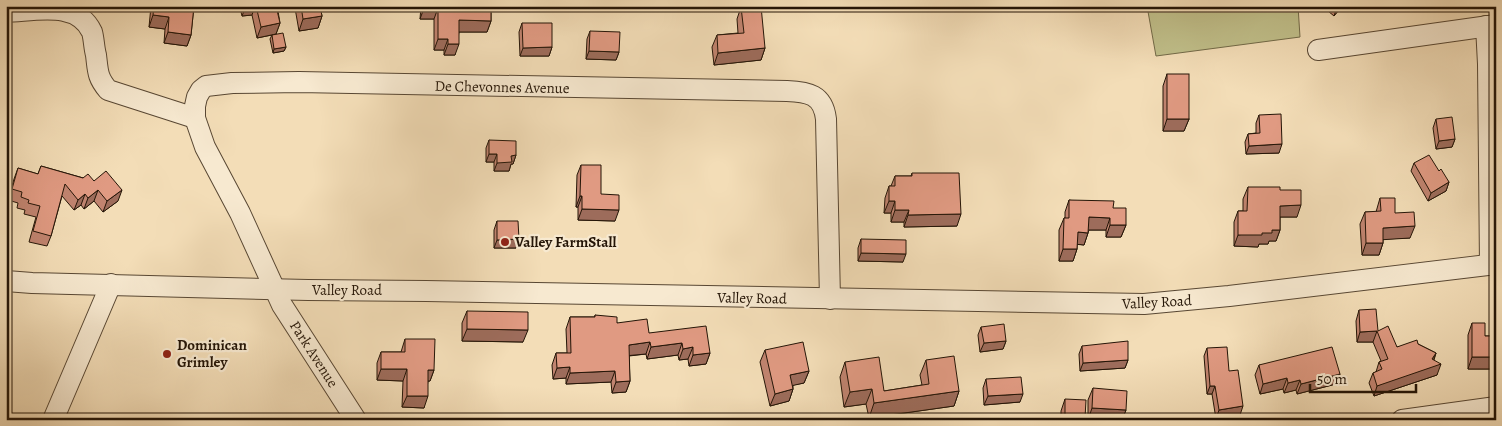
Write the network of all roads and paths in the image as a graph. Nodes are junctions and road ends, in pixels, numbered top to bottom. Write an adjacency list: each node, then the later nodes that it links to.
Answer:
1 (6, 12): 4 (street)
2 (1491, 25): 3 (street); 5 (street)
3 (1318, 50)
4 (195, 118): 8 (street, De Chevonnes Avenue); 9 (street, De Chevonnes Avenue)
5 (1493, 264): 9 (street, Valley Road)
6 (6, 281): 7 (street, Valley Road)
7 (111, 284): 8 (street, Valley Road); 11 (street)
8 (274, 288): 9 (street, Valley Road); 12 (street, Park Avenue)
9 (830, 299)
10 (1496, 407): 13 (street)
11 (53, 420)
12 (356, 420)
13 (1402, 420)

